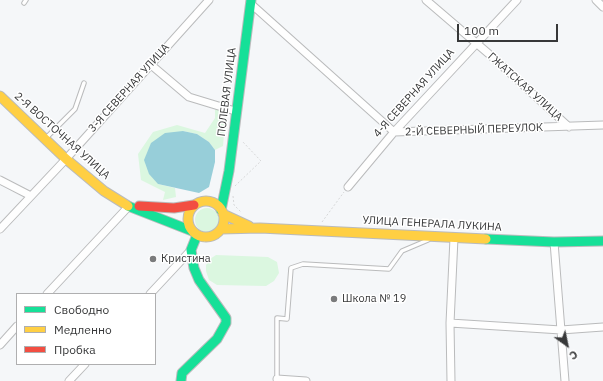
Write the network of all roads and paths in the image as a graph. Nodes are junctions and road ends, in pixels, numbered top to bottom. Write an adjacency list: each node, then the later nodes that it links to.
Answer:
1 (209, 0): 8 (street, 3-Я СЕВЕРНАЯ УЛИЦА)
2 (426, 0): 7 (street, ГЖАТСКАЯ УЛИЦА)
3 (517, 0): 7 (street, 4-Я СЕВЕРНАЯ УЛИЦА)
4 (596, 0): 6 (street)
5 (250, 1): 11 (main road, ПОЛЕВАЯ УЛИЦА); 14 (street, 2-Й СЕВЕРНЫЙ ПЕРЕУЛОК)
6 (603, 6)
7 (476, 44): 13 (street, ГЖАТСКАЯ УЛИЦА); 14 (street, 4-Я СЕВЕРНАЯ УЛИЦА)
8 (150, 64): 11 (street); 17 (street, 3-Я СЕВЕРНАЯ УЛИЦА)
9 (84, 83): 15 (lane)
10 (0, 96): 15 (main road, 2-Я ВОСТОЧНАЯ УЛИЦА)
11 (236, 111): 20 (main road, ПОЛЕВАЯ УЛИЦА)
12 (603, 125): 13 (street, 2-Й СЕВЕРНЫЙ ПЕРЕУЛОК)
13 (569, 127): 14 (street, 2-Й СЕВЕРНЫЙ ПЕРЕУЛОК)
14 (394, 132): 19 (street, 4-Я СЕВЕРНАЯ УЛИЦА)
15 (46, 139): 17 (main road, 2-Я ВОСТОЧНАЯ УЛИЦА)
16 (243, 141): 20 (path)
17 (66, 159): 21 (street, 3-Я СЕВЕРНАЯ УЛИЦА); 24 (main road, 2-Я ВОСТОЧНАЯ УЛИЦА)
18 (0, 180): 21 (street)
19 (348, 187): 26 (path)
20 (229, 188): 22 (main road); 25 (main road, ПОЛЕВАЯ УЛИЦА)
21 (31, 196): 28 (street, 3-Я СЕВЕРНАЯ УЛИЦА)
22 (210, 202): 23 (main road); 25 (main road)
23 (194, 205): 24 (main road, 2-Я ВОСТОЧНАЯ УЛИЦА); 30 (main road)
24 (129, 206): 30 (main road, 2-Я ВОСТОЧНАЯ УЛИЦА); 36 (street)
25 (222, 212): 27 (main road, УЛИЦА ГЕНЕРАЛА ЛУКИНА); 29 (main road)
26 (321, 222)
27 (260, 228): 29 (main road, УЛИЦА ГЕНЕРАЛА ЛУКИНА); 31 (main road, УЛИЦА ГЕНЕРАЛА ЛУКИНА)
28 (0, 229)
29 (221, 229): 30 (main road)
30 (195, 233): 35 (main road)
31 (432, 237): 32 (main road, УЛИЦА ГЕНЕРАЛА ЛУКИНА); 44 (lane)
32 (454, 238): 34 (main road, УЛИЦА ГЕНЕРАЛА ЛУКИНА); 38 (street)
33 (603, 241): 34 (main road, УЛИЦА ГЕНЕРАЛА ЛУКИНА)
34 (554, 242): 41 (street)
35 (191, 250): 37 (street); 45 (main road)
36 (48, 293)
37 (151, 293)
38 (450, 322): 41 (street); 48 (street)
39 (16, 327): 42 (street)
40 (603, 327): 41 (street)
41 (561, 330): 49 (street)
42 (0, 345)
43 (84, 365): 46 (street)
44 (277, 378): 47 (street)
45 (180, 380)
46 (69, 381)
47 (306, 381)
48 (451, 381)
49 (565, 381)

